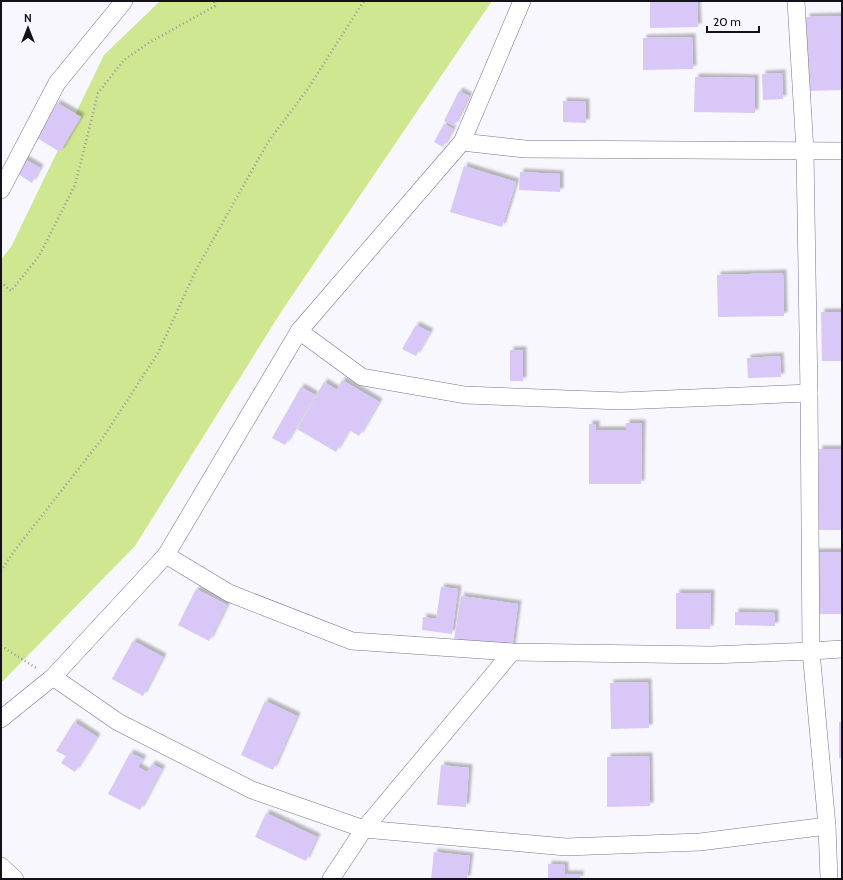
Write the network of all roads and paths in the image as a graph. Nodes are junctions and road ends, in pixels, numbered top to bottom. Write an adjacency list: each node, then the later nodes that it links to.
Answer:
1 (124, 1): 9 (street)
2 (214, 1): 10 (path)
3 (364, 1): 14 (path)
4 (522, 1): 6 (street)
5 (796, 1): 7 (street)
6 (462, 142): 7 (street); 11 (street)
7 (805, 150): 8 (street); 12 (street)
8 (842, 151)
9 (1, 190)
10 (1, 282)
11 (299, 331): 12 (street); 13 (street)
12 (809, 393): 17 (street)
13 (166, 555): 18 (street); 19 (street)
14 (1, 571)
15 (1, 646): 19 (path)
16 (842, 649): 17 (street)
17 (811, 651): 18 (street); 21 (street)
18 (512, 652): 22 (street)
19 (53, 677): 20 (street); 22 (street)
20 (1, 719)
21 (827, 826): 22 (street); 26 (street)
22 (364, 829): 25 (street)
23 (1, 866): 24 (street)
24 (15, 879)
25 (331, 879)
26 (829, 879)

